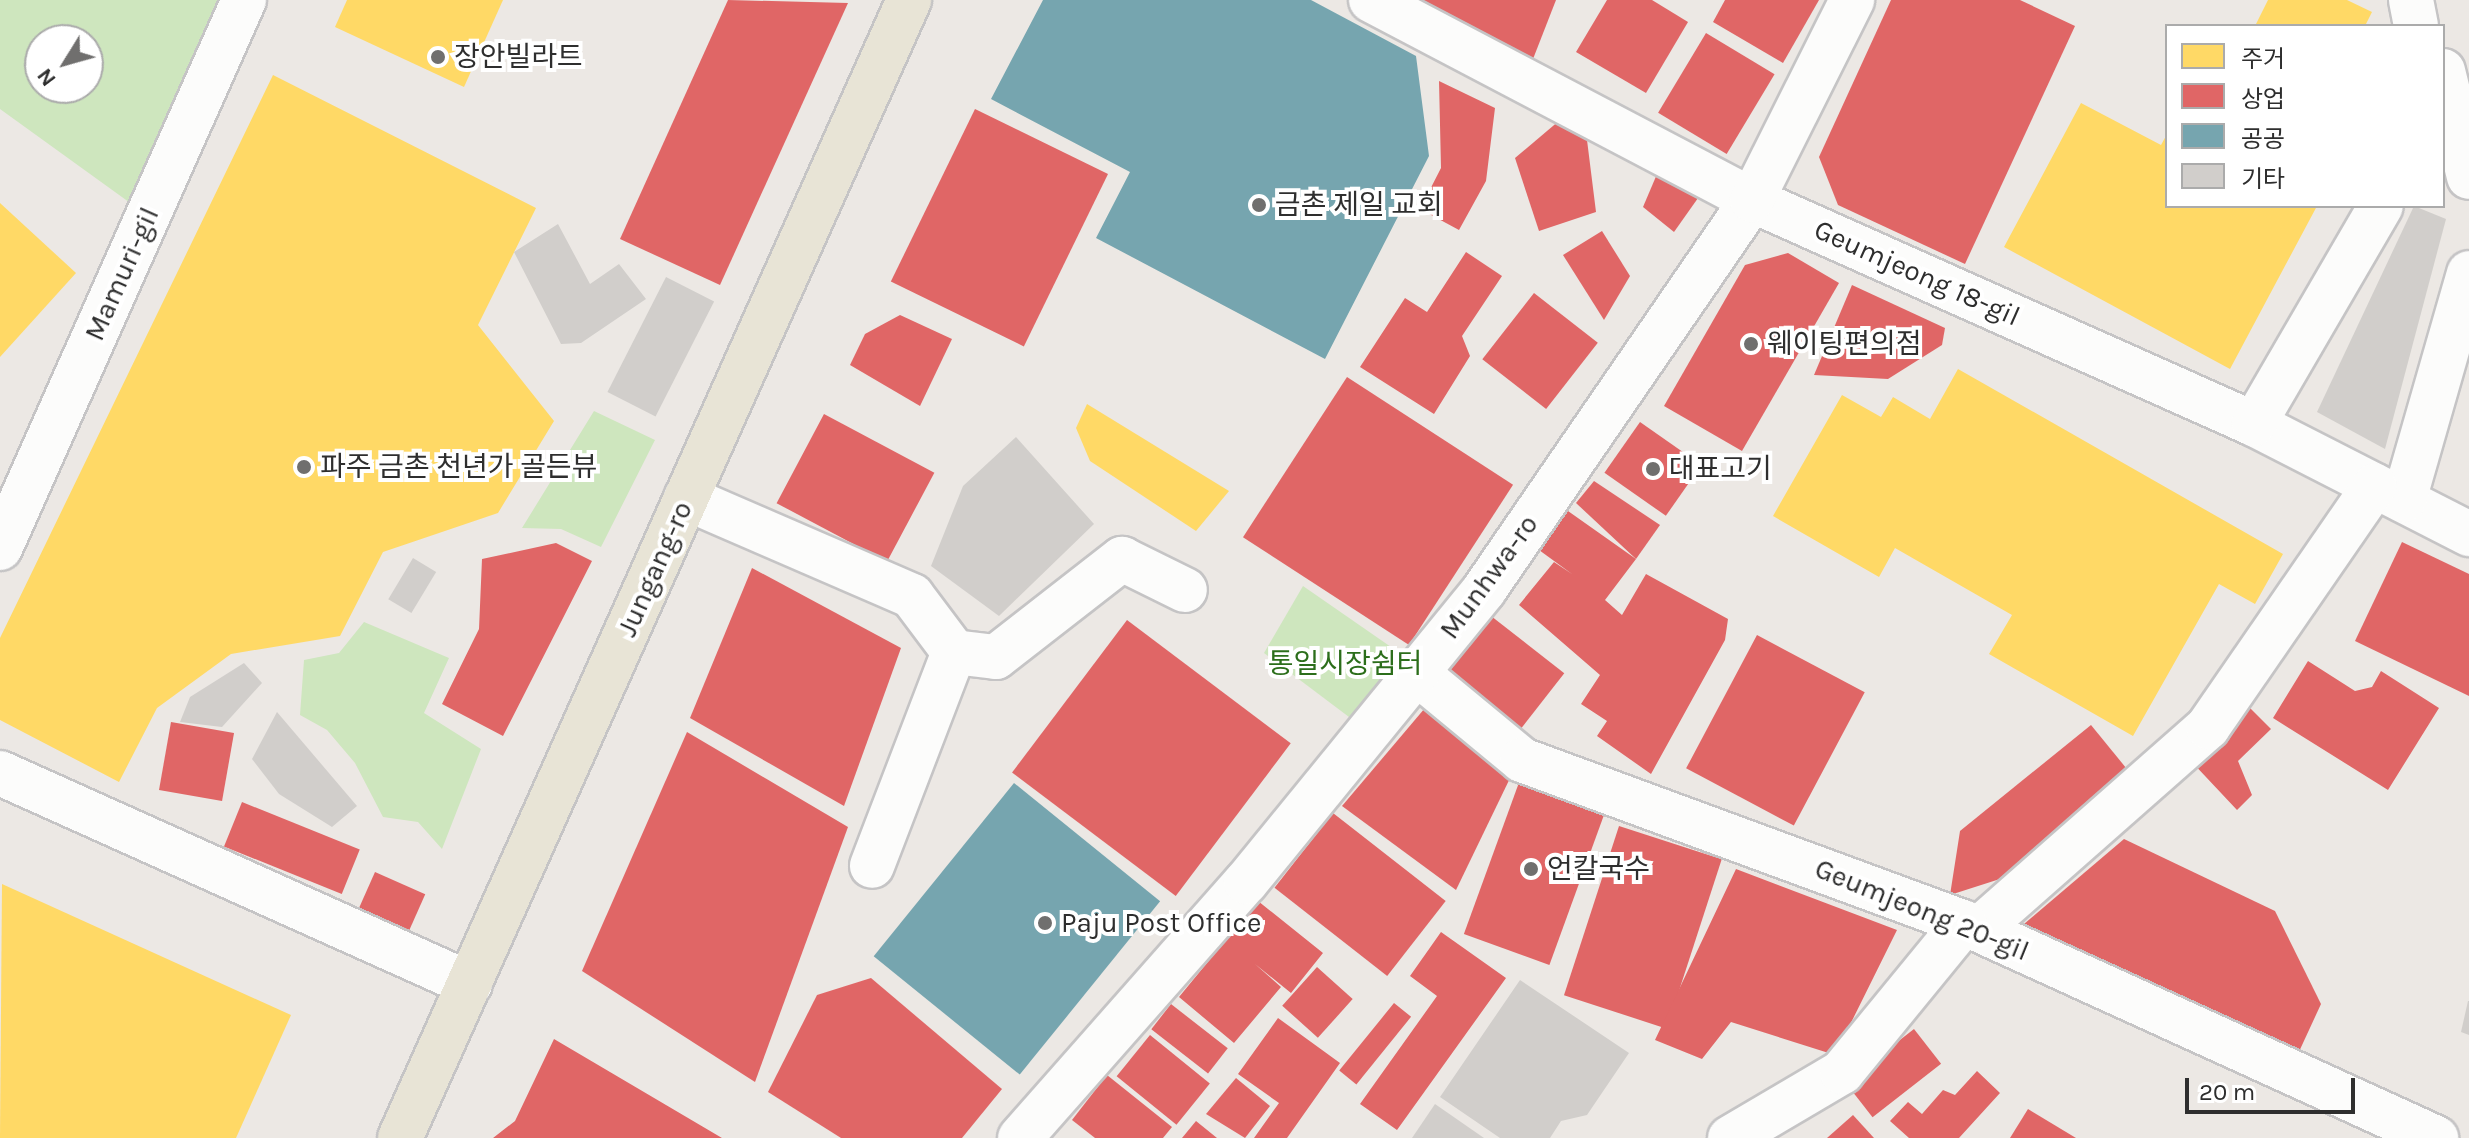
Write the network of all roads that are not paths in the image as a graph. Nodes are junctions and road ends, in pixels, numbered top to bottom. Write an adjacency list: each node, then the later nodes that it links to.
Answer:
1 (244, 0): 14 (street, Mamuri-gil)
2 (909, 0): 12 (main road, Jungang-ro)
3 (1371, 0): 7 (street, Geumjeong 18-gil)
4 (1852, 0): 7 (street, Munhwa-ro)
5 (2445, 79): 6 (street)
6 (2469, 177)
7 (1752, 200): 10 (street, Geumjeong 18-gil); 17 (street, Munhwa-ro)
8 (2380, 208): 10 (street)
9 (2469, 273): 11 (street)
10 (2254, 424): 11 (street, Geumjeong 18-gil)
11 (2389, 493): 13 (street, Geumjeong 18-gil); 20 (street)
12 (686, 498): 16 (street); 21 (main road, Jungang-ro)
13 (2469, 534)
14 (0, 548)
15 (1185, 590): 16 (street)
16 (954, 652): 19 (street)
17 (1418, 674): 20 (street, Geumjeong 20-gil); 22 (street, Munhwa-ro)
18 (0, 773): 21 (street)
19 (872, 866)
20 (1972, 926): 24 (street); 25 (street, Geumjeong 20-gil)
21 (470, 984): 23 (main road, Jungang-ro)
22 (1039, 1131)
23 (400, 1138)
24 (1730, 1138)
25 (2436, 1138)

